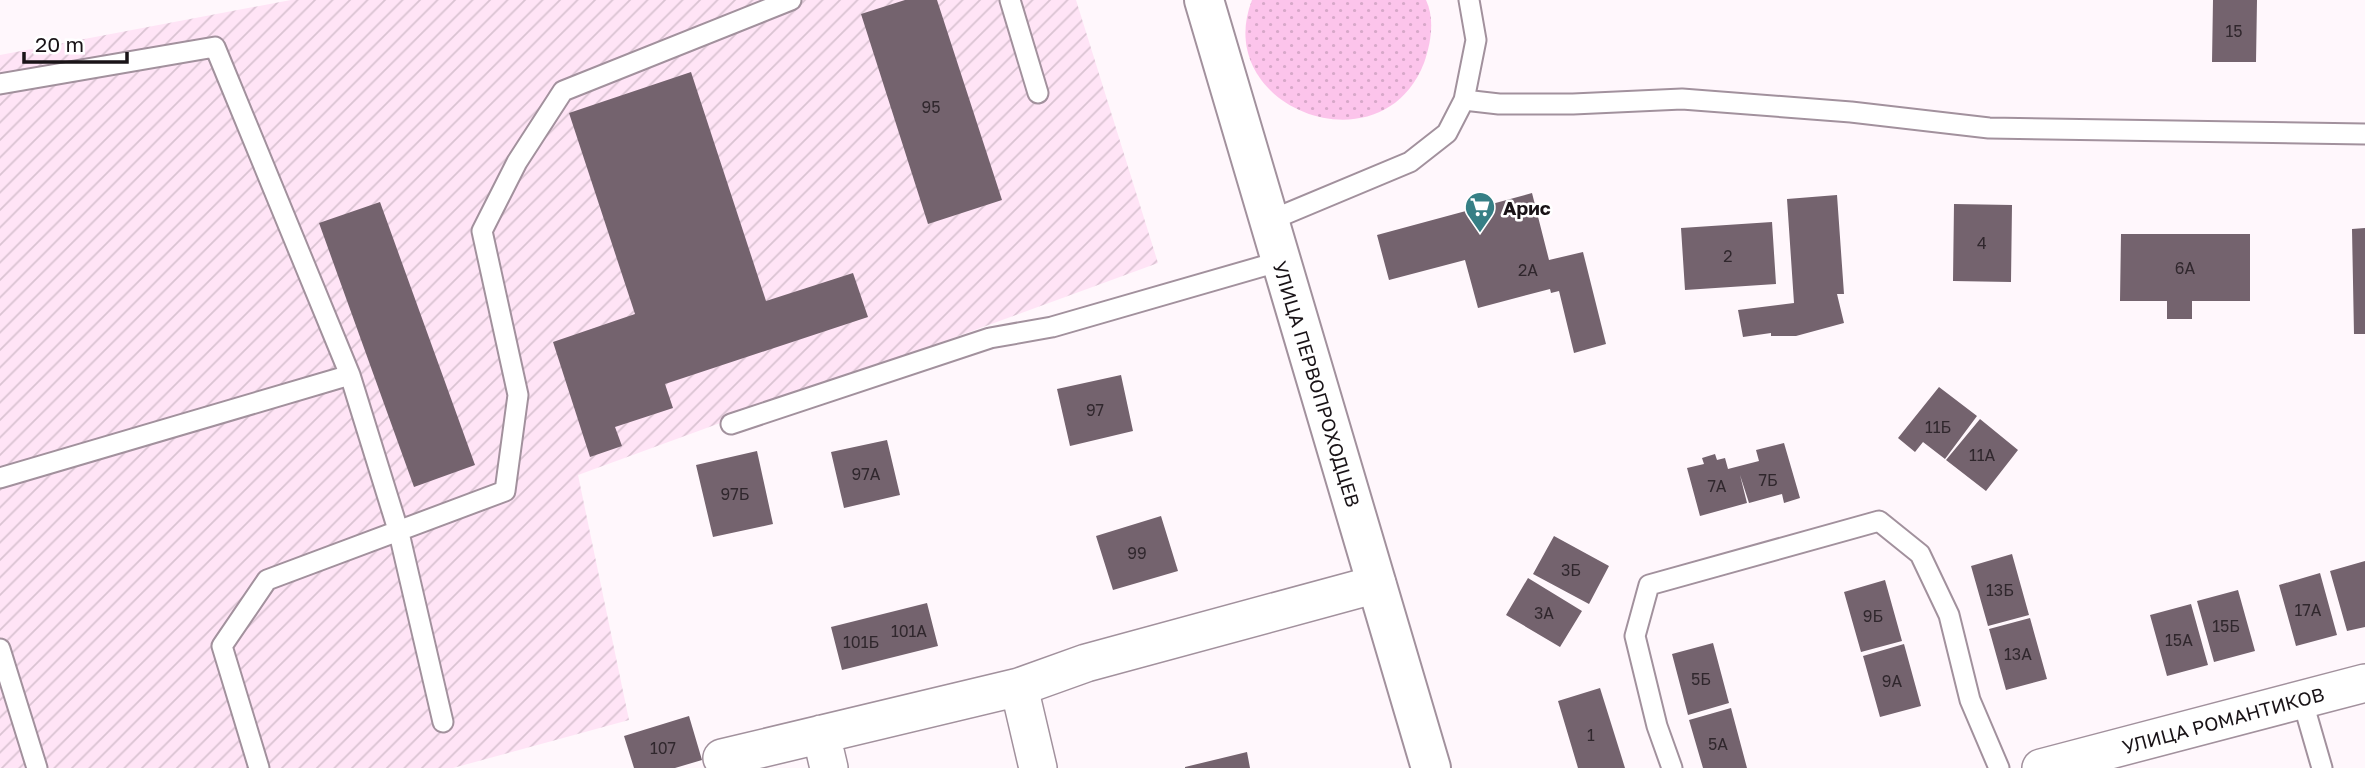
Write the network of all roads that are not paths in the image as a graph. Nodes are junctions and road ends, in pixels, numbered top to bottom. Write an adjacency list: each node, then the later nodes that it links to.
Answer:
1 (791, 0): 14 (lane)
2 (1010, 0): 6 (lane)
3 (1204, 0): 9 (street, УЛИЦА ПЕРВОПРОХОДЦЕВ)
4 (1469, 0): 7 (lane)
5 (0, 84): 11 (lane)
6 (1038, 93)
7 (1464, 100): 8 (lane); 9 (lane)
8 (2365, 134)
9 (1269, 221): 10 (street, УЛИЦА ПЕРВОПРОХОДЦЕВ)
10 (1281, 261): 12 (lane); 15 (street, УЛИЦА ПЕРВОПРОХОДЦЕВ)
11 (350, 375): 13 (lane); 14 (lane)
12 (731, 424)
13 (0, 478)
14 (399, 533): 20 (lane); 24 (lane)
15 (1377, 584): 18 (street); 26 (street, УЛИЦА ПЕРВОПРОХОДЦЕВ)
16 (0, 649): 23 (lane)
17 (2365, 683): 19 (street, УЛИЦА РОМАНТИКОВ)
18 (1018, 687): 21 (street); 25 (street)
19 (2302, 699): 29 (street, УЛИЦА РОМАНТИКОВ); 30 (lane)
20 (443, 722)
21 (825, 751): 22 (street)
22 (722, 758)
23 (37, 768)
24 (259, 768)
25 (1038, 768)
26 (1431, 768)
27 (1672, 768): 28 (lane)
28 (1999, 768)
29 (2041, 768)
30 (2322, 768)

